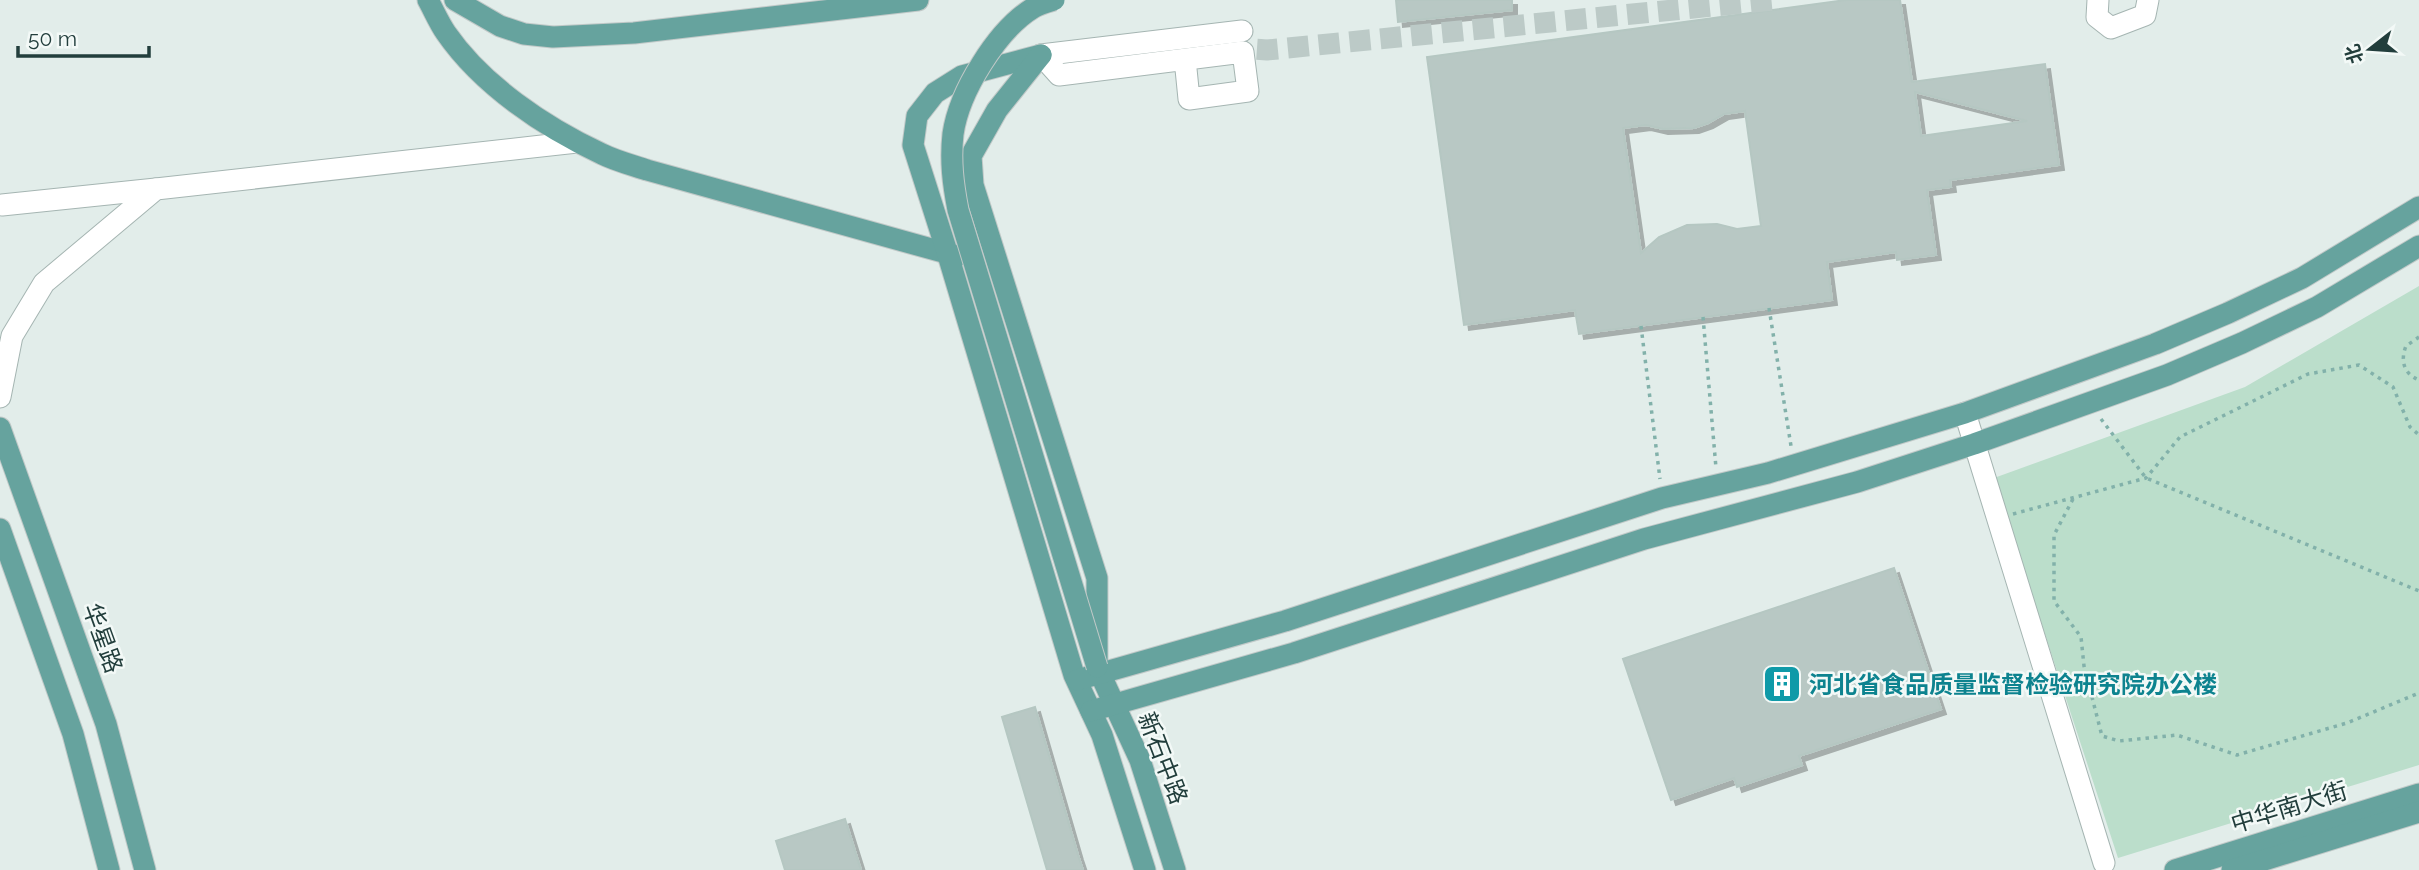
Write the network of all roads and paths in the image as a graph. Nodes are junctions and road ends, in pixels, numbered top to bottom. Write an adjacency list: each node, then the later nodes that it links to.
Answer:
1 (428, 0): 10 (main road)
2 (455, 0): 3 (main road)
3 (918, 0)
4 (1054, 0): 36 (main road, 新石中路, bridge)
5 (2098, 0): 6 (street)
6 (2148, 0)
7 (1242, 31): 8 (street)
8 (1041, 55): 9 (street); 15 (main road, 新石中路); 16 (main road)
9 (1186, 69)
10 (577, 142): 11 (street); 15 (main road)
11 (156, 189): 12 (street); 22 (street)
12 (2, 205)
13 (2419, 207): 24 (main road)
14 (2419, 246): 23 (main road)
15 (948, 255): 16 (main road); 37 (main road, 新石中路)
16 (996, 261): 36 (main road)
17 (1769, 308): 28 (path)
18 (1703, 317): 30 (path)
19 (1641, 326): 31 (path)
20 (2419, 337): 21 (path)
21 (2419, 380)
22 (0, 397)
23 (2089, 403): 27 (main road); 29 (path)
24 (1965, 413): 27 (street); 28 (main road)
25 (0, 428): 45 (main road, 华星路)
26 (2419, 435): 29 (path)
27 (1974, 444): 33 (street); 39 (main road)
28 (1795, 465): 30 (main road)
29 (2146, 478): 32 (path); 35 (path)
30 (1718, 484): 31 (main road)
31 (1662, 498): 36 (main road)
32 (2073, 499): 33 (path); 38 (path)
33 (1997, 518): 43 (street)
34 (0, 529): 44 (main road)
35 (2419, 591)
36 (1098, 671): 37 (main road); 39 (main road, 新石中路)
37 (1077, 680): 40 (main road, 新石中路)
38 (2419, 693)
39 (1114, 704): 40 (main road); 47 (main road, 新石中路)
40 (1091, 711): 46 (main road, 新石中路)
41 (2419, 794): 48 (main road, 中华南大街)
42 (2419, 812): 49 (main road, 中华南大街)
43 (2104, 863)
44 (109, 870)
45 (145, 870)
46 (1145, 870)
47 (1175, 870)
48 (2175, 870)
49 (2232, 870)

